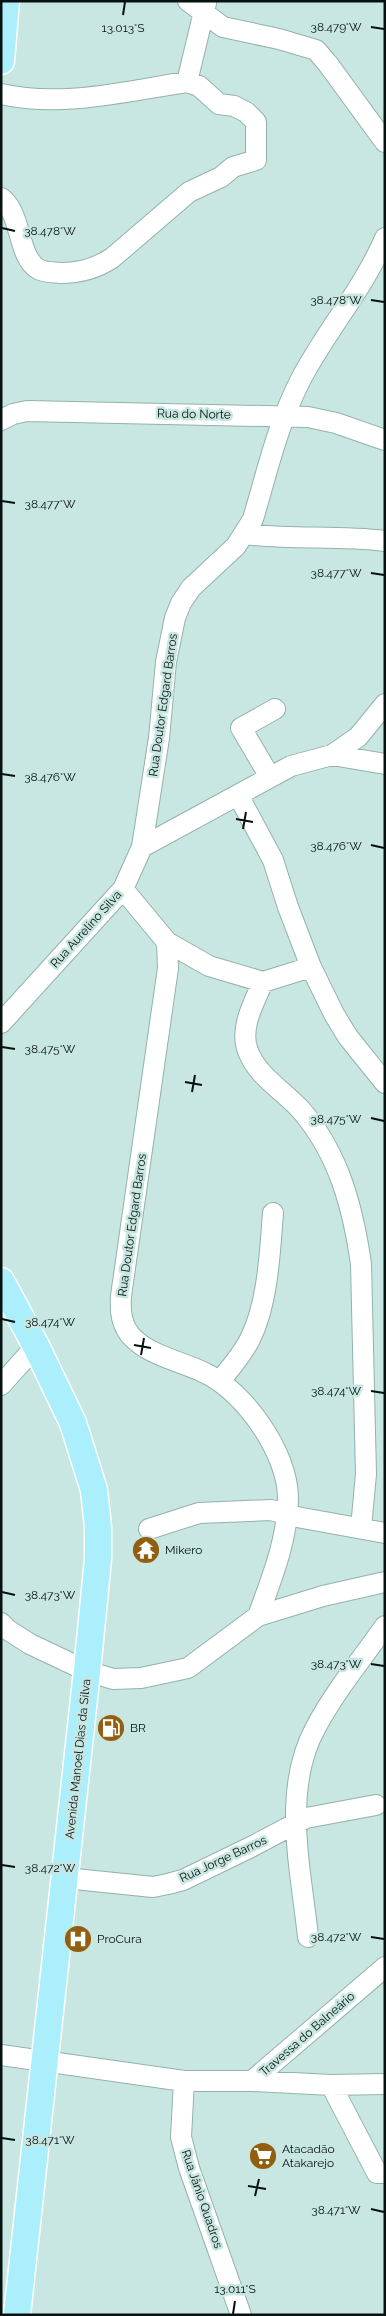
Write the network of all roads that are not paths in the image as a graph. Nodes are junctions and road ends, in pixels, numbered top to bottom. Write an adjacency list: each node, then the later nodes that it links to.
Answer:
1 (6, 1): 3 (main road)
2 (199, 5): 4 (street); 6 (street)
3 (1, 61)
4 (187, 82): 5 (street); 7 (street)
5 (1, 94)
6 (385, 142)
7 (1, 198)
8 (385, 238): 9 (street, Rua Doutor Edgard Barros)
9 (284, 416): 10 (street, Rua do Norte); 11 (street, Rua do Norte); 12 (street, Rua Doutor Edgard Barros)
10 (1, 420)
11 (385, 440)
12 (245, 534): 13 (street); 20 (street, Rua Doutor Edgard Barros)
13 (385, 541)
14 (385, 704): 16 (street)
15 (275, 708): 18 (street)
16 (332, 755): 17 (street); 18 (street)
17 (385, 764)
18 (270, 777): 19 (street)
19 (238, 795): 20 (street); 23 (street)
20 (142, 847): 21 (street, Rua Aurelino Silva)
21 (123, 889): 22 (street); 25 (street, Rua Aurelino Silva)
22 (167, 942): 24 (street); 30 (street, Rua Doutor Edgard Barros)
23 (311, 967): 24 (street); 26 (street)
24 (263, 982): 34 (street)
25 (1, 1023)
26 (385, 1083)
27 (274, 1213): 30 (street)
28 (1, 1281): 29 (main road, Avenida Manoel Dias da Silva)
29 (36, 1346): 31 (street); 40 (main road, Avenida Manoel Dias da Silva)
30 (220, 1381): 32 (street, Rua Doutor Edgard Barros)
31 (1, 1384)
32 (287, 1514): 33 (street); 34 (street); 37 (street, Rua Doutor Edgard Barros)
33 (150, 1528)
34 (361, 1528): 35 (street)
35 (385, 1533)
36 (385, 1582): 37 (street)
37 (258, 1616): 40 (street)
38 (1, 1623): 40 (street)
39 (385, 1626): 42 (street)
40 (87, 1670): 43 (main road, Avenida Manoel Dias da Silva)
41 (376, 1806): 42 (street, Rua Jorge Barros)
42 (296, 1822): 43 (street, Rua Jorge Barros); 44 (street)
43 (65, 1878): 47 (main road, Avenida Manoel Dias da Silva)
44 (308, 1937)
45 (385, 1967): 49 (street, Travessa do Balneário)
46 (1, 2055): 47 (street, Travessa do Balneário)
47 (44, 2059): 48 (street, Travessa do Balneário); 53 (main road, Avenida Manoel Dias da Silva)
48 (184, 2081): 49 (street, Travessa do Balneário); 54 (street, Rua Jânio Quadros)
49 (252, 2081): 51 (street)
50 (385, 2084): 51 (street)
51 (332, 2085): 52 (street)
52 (381, 2173)
53 (16, 2315)
54 (241, 2315)

